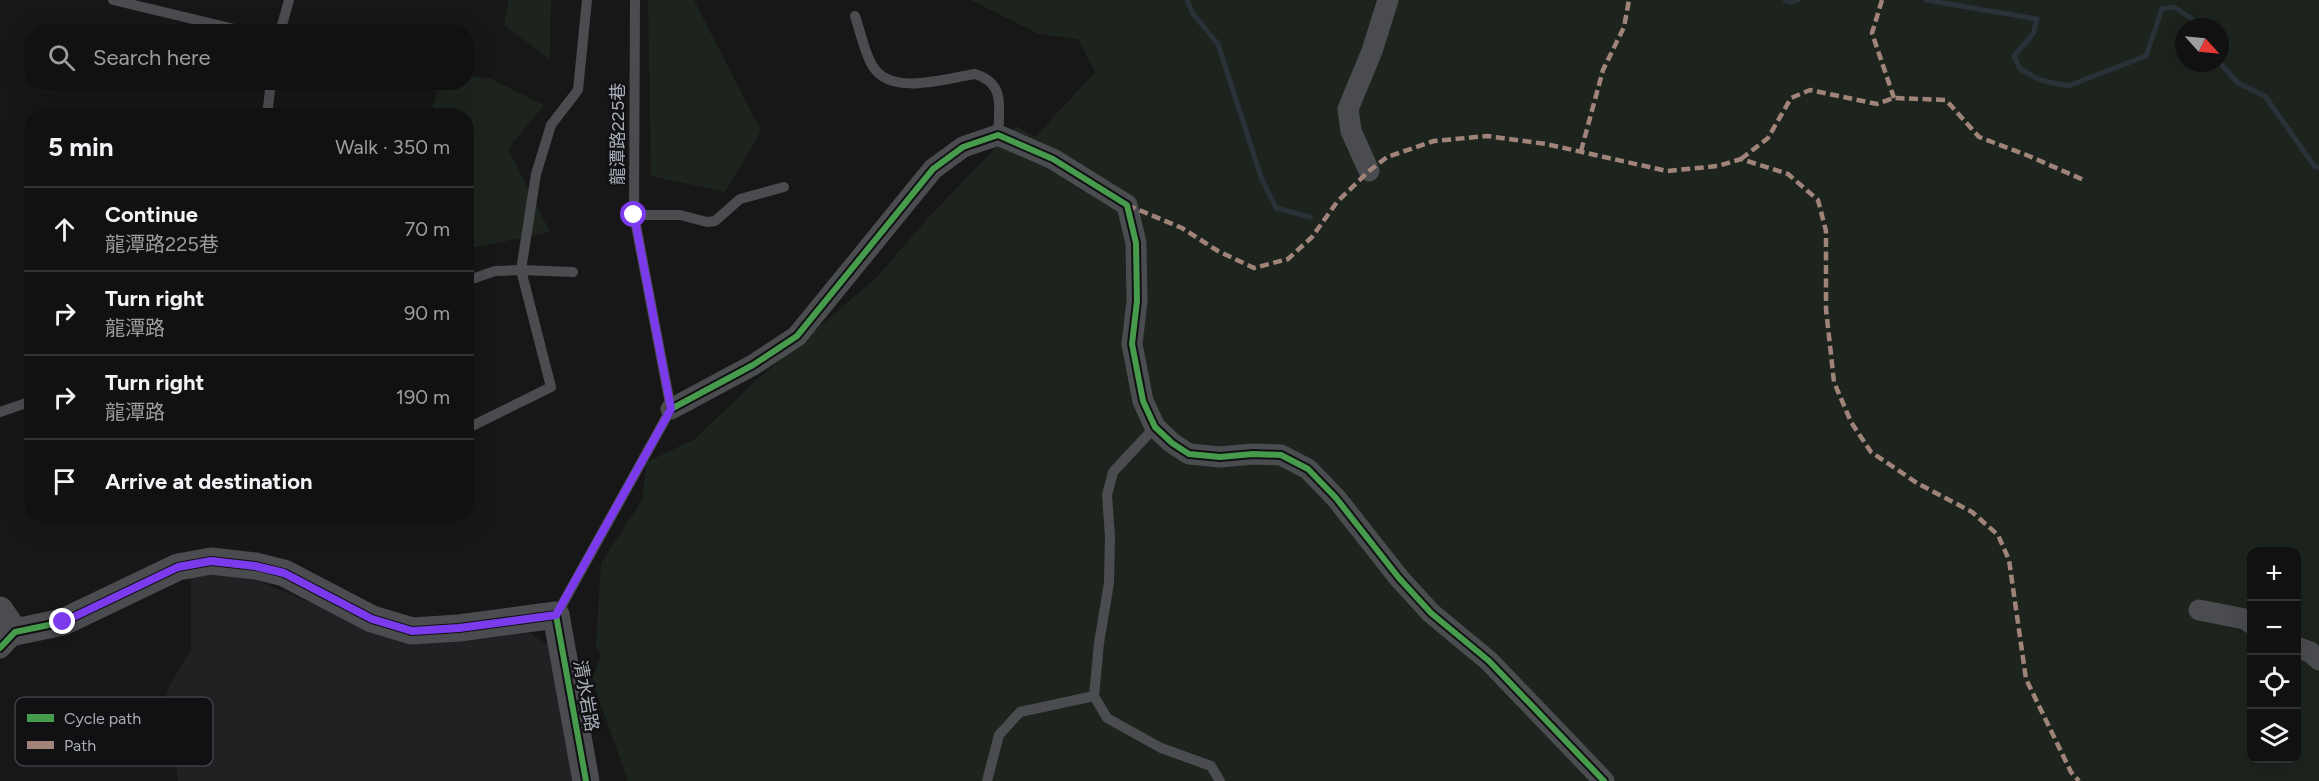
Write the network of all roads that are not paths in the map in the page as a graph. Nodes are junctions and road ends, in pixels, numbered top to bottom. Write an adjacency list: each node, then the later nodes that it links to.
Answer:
1 (112, 0): 7 (lane)
2 (289, 0): 8 (lane)
3 (587, 0): 15 (lane)
4 (635, 0): 14 (lane, 龍潭路225巷)
5 (1388, 0): 12 (street)
6 (855, 16): 11 (lane)
7 (213, 24)
8 (282, 24)
9 (271, 90): 10 (lane)
10 (268, 108)
11 (998, 135): 19 (street); 22 (street)
12 (1369, 171)
13 (784, 187): 14 (lane)
14 (634, 215): 19 (lane, 龍潭路225巷)
15 (521, 270): 16 (lane); 17 (lane); 21 (lane)
16 (573, 273)
17 (474, 278)
18 (24, 404): 20 (lane)
19 (671, 409): 25 (lane)
20 (0, 412)
21 (474, 425)
22 (1155, 427): 30 (lane); 34 (street)
23 (0, 610): 27 (street)
24 (2199, 610): 26 (street)
25 (556, 615): 27 (street); 31 (street, 清水岩路)
26 (2247, 620)
27 (8, 640)
28 (2301, 649): 29 (street)
29 (2319, 660)
30 (1094, 696): 32 (lane); 33 (lane)
31 (586, 781)
32 (987, 781)
33 (1220, 781)
34 (1604, 781)

